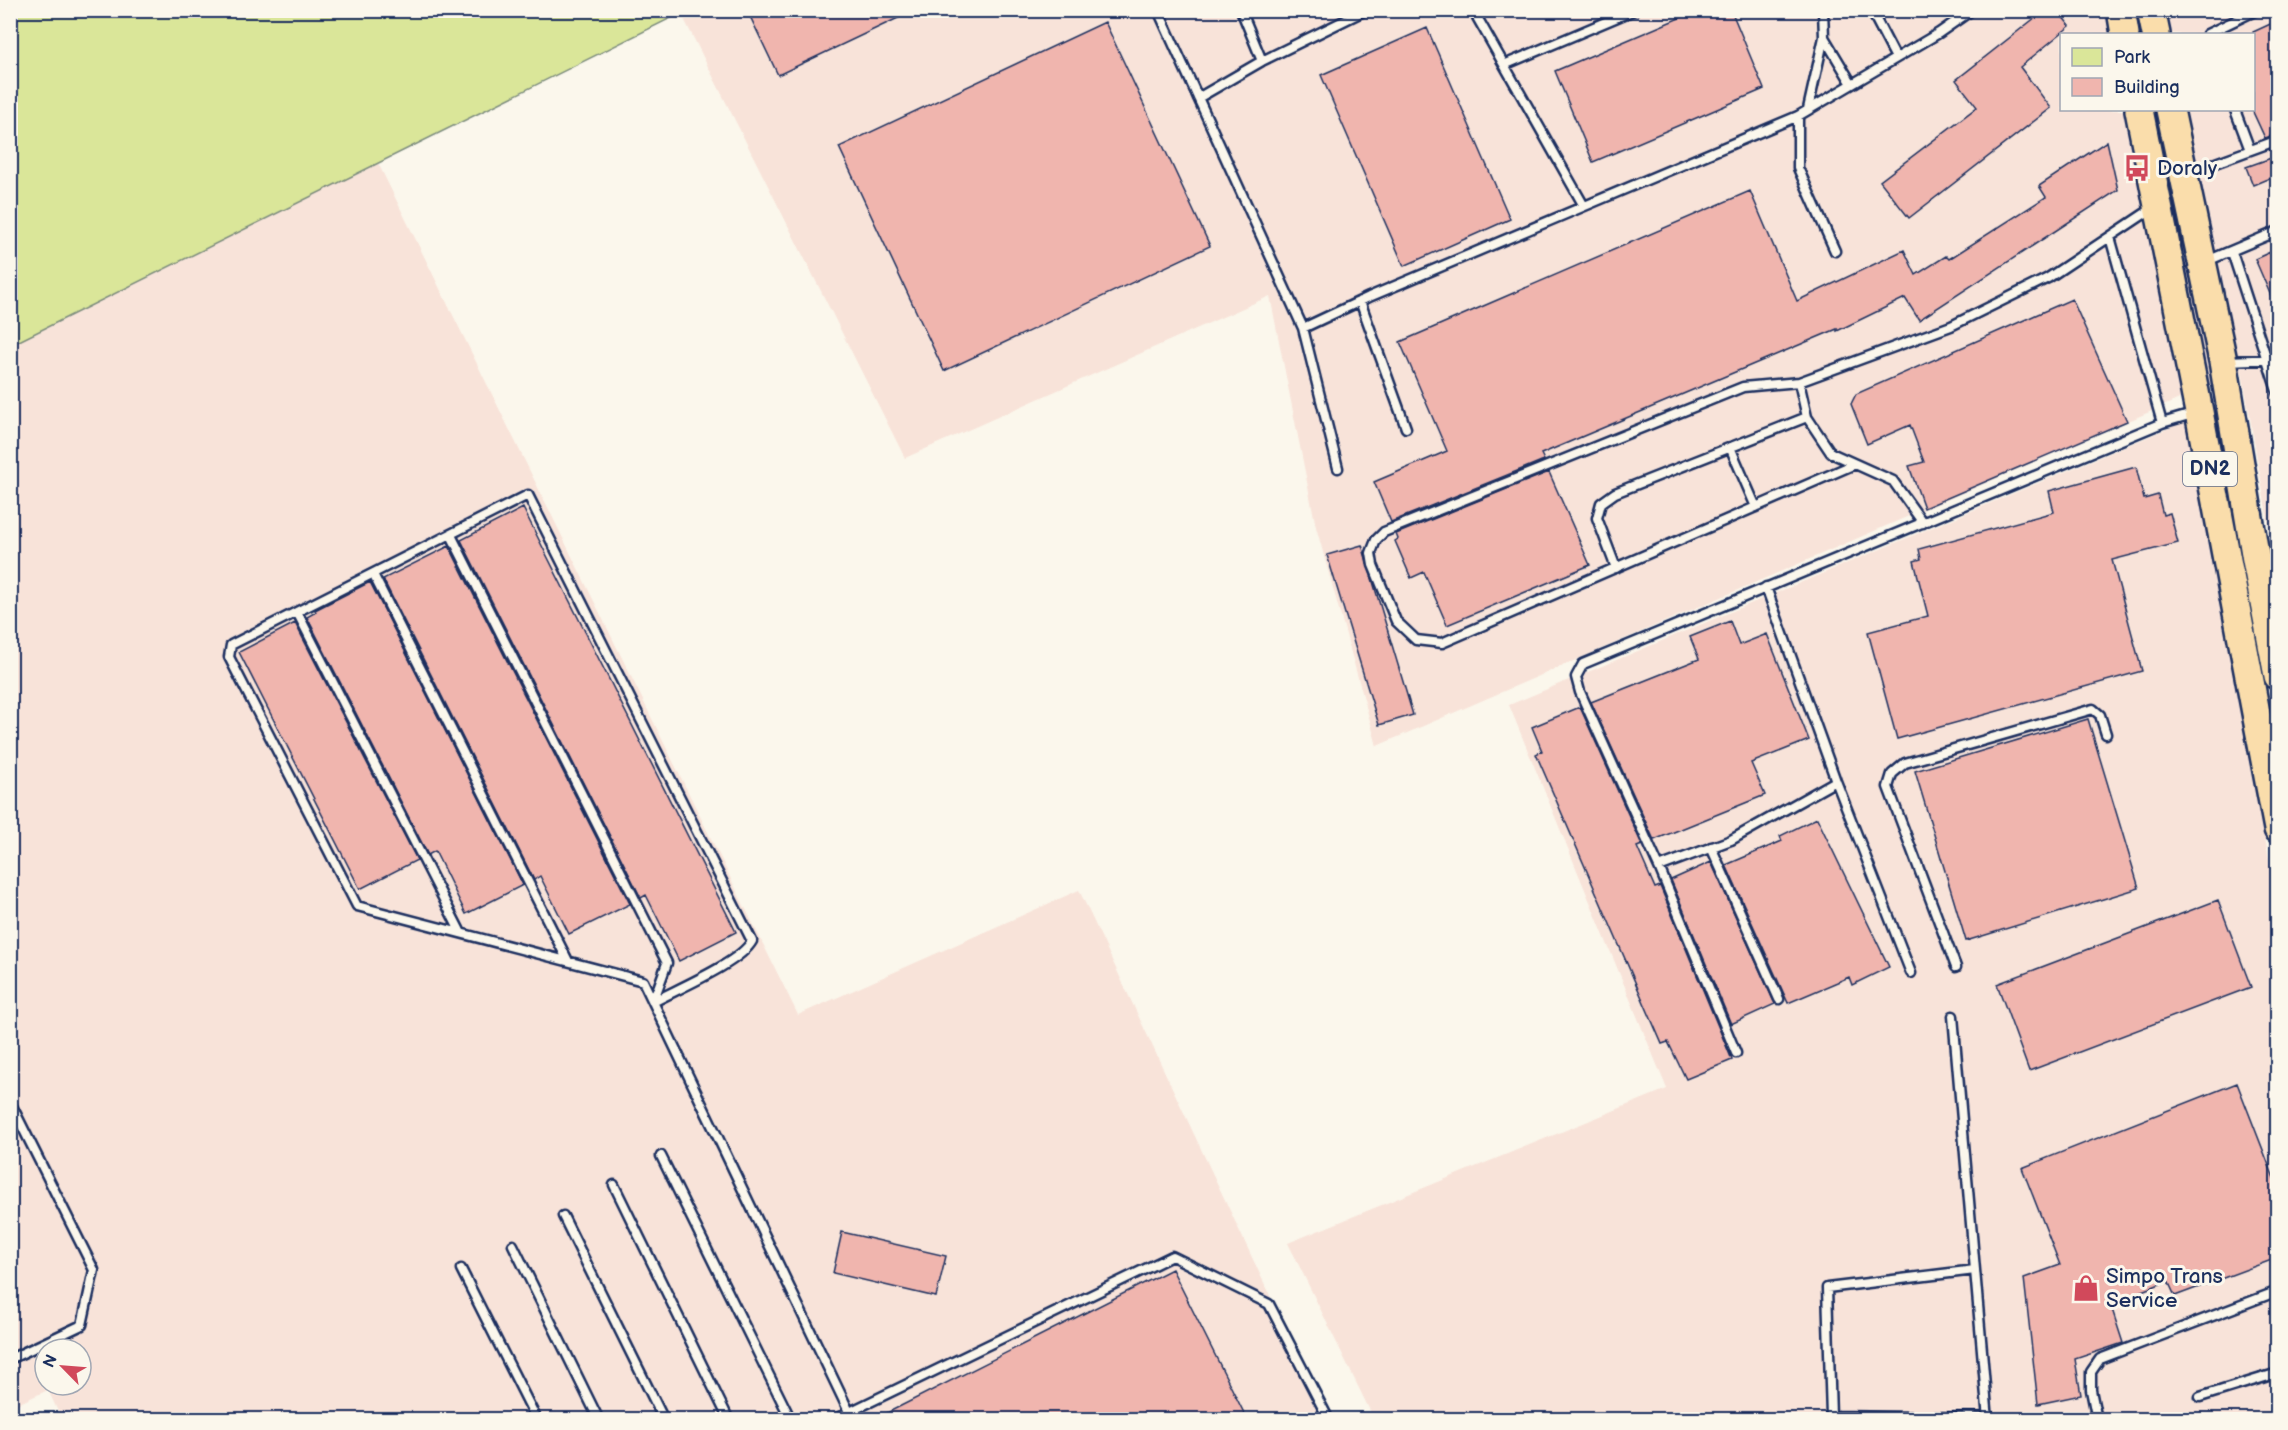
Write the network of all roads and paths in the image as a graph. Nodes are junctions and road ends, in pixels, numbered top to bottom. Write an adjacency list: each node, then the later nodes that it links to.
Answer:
1 (1158, 10): 20 (lane)
2 (1241, 10): 17 (lane)
3 (1366, 10): 17 (lane)
4 (1473, 10): 18 (lane)
5 (1635, 10): 18 (lane)
6 (1823, 10): 15 (lane)
7 (1871, 10): 16 (lane)
8 (1972, 10): 16 (lane)
9 (2121, 10): 12 (highway)
10 (2151, 10): 13 (highway)
11 (2257, 10): 14 (lane)
12 (2125, 33)
13 (2156, 33)
14 (2209, 33)
15 (1824, 37): 19 (lane); 21 (lane)
16 (1896, 58): 19 (lane)
17 (1262, 61): 20 (lane)
18 (1504, 65): 30 (lane)
19 (1852, 84): 21 (lane)
20 (1198, 98): 37 (lane)
21 (1808, 109): 25 (lane)
22 (2139, 111): 29 (highway, DN2)
23 (2170, 111): 28 (highway, DN2)
24 (2235, 111): 27 (lane)
25 (1798, 116): 30 (lane); 33 (lane)
26 (2277, 140): 27 (lane)
27 (2250, 150): 28 (lane)
28 (2183, 174): 35 (highway, DN2)
29 (2159, 205): 32 (lane); 43 (highway, DN2)
30 (1584, 206): 36 (lane)
31 (2277, 231): 34 (lane)
32 (2110, 237): 41 (lane); 45 (lane)
33 (1835, 251)
34 (2232, 252): 35 (lane); 39 (lane)
35 (2204, 263): 40 (highway, DN2)
36 (1360, 301): 37 (lane); 46 (lane)
37 (1303, 328): 49 (lane)
38 (2277, 359): 39 (lane)
39 (2266, 360): 40 (lane); 42 (lane)
40 (2223, 361): 53 (highway, DN2)
41 (1799, 382): 44 (lane); 54 (lane)
42 (2277, 394)
43 (2199, 412): 45 (lane); 62 (highway, DN2)
44 (1807, 417): 47 (lane); 48 (lane)
45 (2163, 423): 51 (lane)
46 (1406, 428)
47 (1730, 447): 50 (lane); 54 (lane)
48 (1855, 464): 50 (lane); 51 (lane)
49 (1338, 468)
50 (1756, 507): 54 (lane)
51 (1923, 523): 56 (lane)
52 (451, 535): 55 (lane); 70 (lane); 70 (lane)
53 (2267, 564): 58 (highway, DN2)
54 (1616, 567)
55 (373, 573): 57 (lane); 66 (lane)
56 (1766, 587): 61 (lane); 64 (lane)
57 (297, 612): 65 (lane); 65 (lane)
58 (2274, 632): 59 (highway, DN2)
59 (2277, 676)
60 (2106, 734): 67 (lane)
61 (1836, 781): 63 (lane); 68 (lane)
62 (2277, 829)
63 (1711, 847): 64 (lane); 69 (lane)
64 (1659, 867): 72 (lane)
65 (461, 933): 66 (lane)
66 (568, 961): 70 (lane)
67 (1956, 967)
68 (1911, 973)
69 (1779, 999)
70 (653, 1002): 84 (lane)
71 (1953, 1016): 79 (lane)
72 (1736, 1053)
73 (10, 1101): 81 (lane)
74 (661, 1156): 89 (lane)
75 (614, 1185): 88 (lane)
76 (563, 1216): 87 (lane)
77 (513, 1245): 86 (lane)
78 (461, 1269): 85 (lane)
79 (1975, 1270): 92 (lane); 92 (lane)
80 (2277, 1291): 93 (lane)
81 (10, 1359)
82 (2277, 1374): 83 (lane)
83 (2200, 1397)
84 (851, 1415): 90 (lane); 91 (lane)
85 (537, 1419)
86 (599, 1419)
87 (664, 1419)
88 (729, 1419)
89 (791, 1419)
90 (833, 1419)
91 (1329, 1419)
92 (1988, 1419)
93 (2097, 1419)

